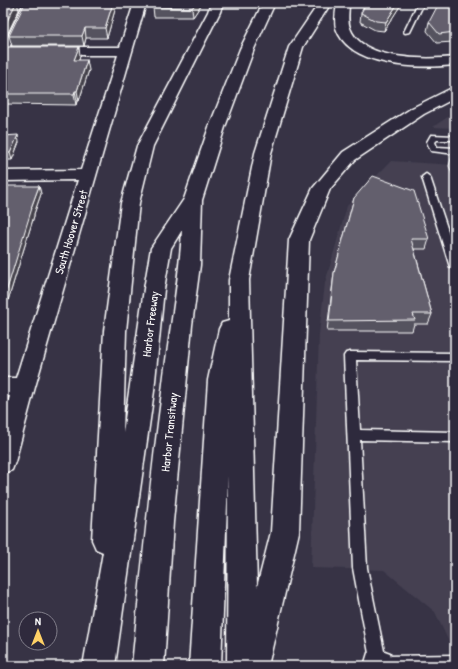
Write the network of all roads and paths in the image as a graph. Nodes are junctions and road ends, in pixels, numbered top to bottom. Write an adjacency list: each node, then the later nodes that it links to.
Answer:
1 (140, 3): 11 (street, South Hoover Street)
2 (217, 3): 29 (highway)
3 (268, 3): 20 (highway, Harbor Freeway)
4 (312, 3): 10 (highway)
5 (325, 3): 10 (highway)
6 (343, 3): 13 (highway)
7 (421, 3): 9 (lane)
8 (23, 5): 12 (lane)
9 (407, 32)
10 (296, 47): 23 (highway)
11 (126, 51): 12 (street); 18 (street, South Hoover Street)
12 (3, 52)
13 (455, 62)
14 (455, 92): 35 (highway)
15 (455, 138): 16 (lane)
16 (455, 151)
17 (3, 176): 18 (street)
18 (88, 176): 25 (street, South Hoover Street)
19 (426, 176): 21 (lane)
20 (193, 199): 29 (highway, Harbor Freeway); 32 (highway, Harbor Transitway)
21 (453, 253): 22 (lane)
22 (455, 267)
23 (239, 280): 33 (highway); 34 (highway)
24 (455, 357): 26 (lane)
25 (13, 387): 28 (street, South Hoover Street)
26 (354, 435): 27 (lane); 31 (lane)
27 (455, 437)
28 (3, 462)
29 (101, 656)
30 (455, 663): 31 (lane)
31 (379, 665)
32 (148, 666)
33 (205, 666)
34 (243, 666)
35 (252, 666)

